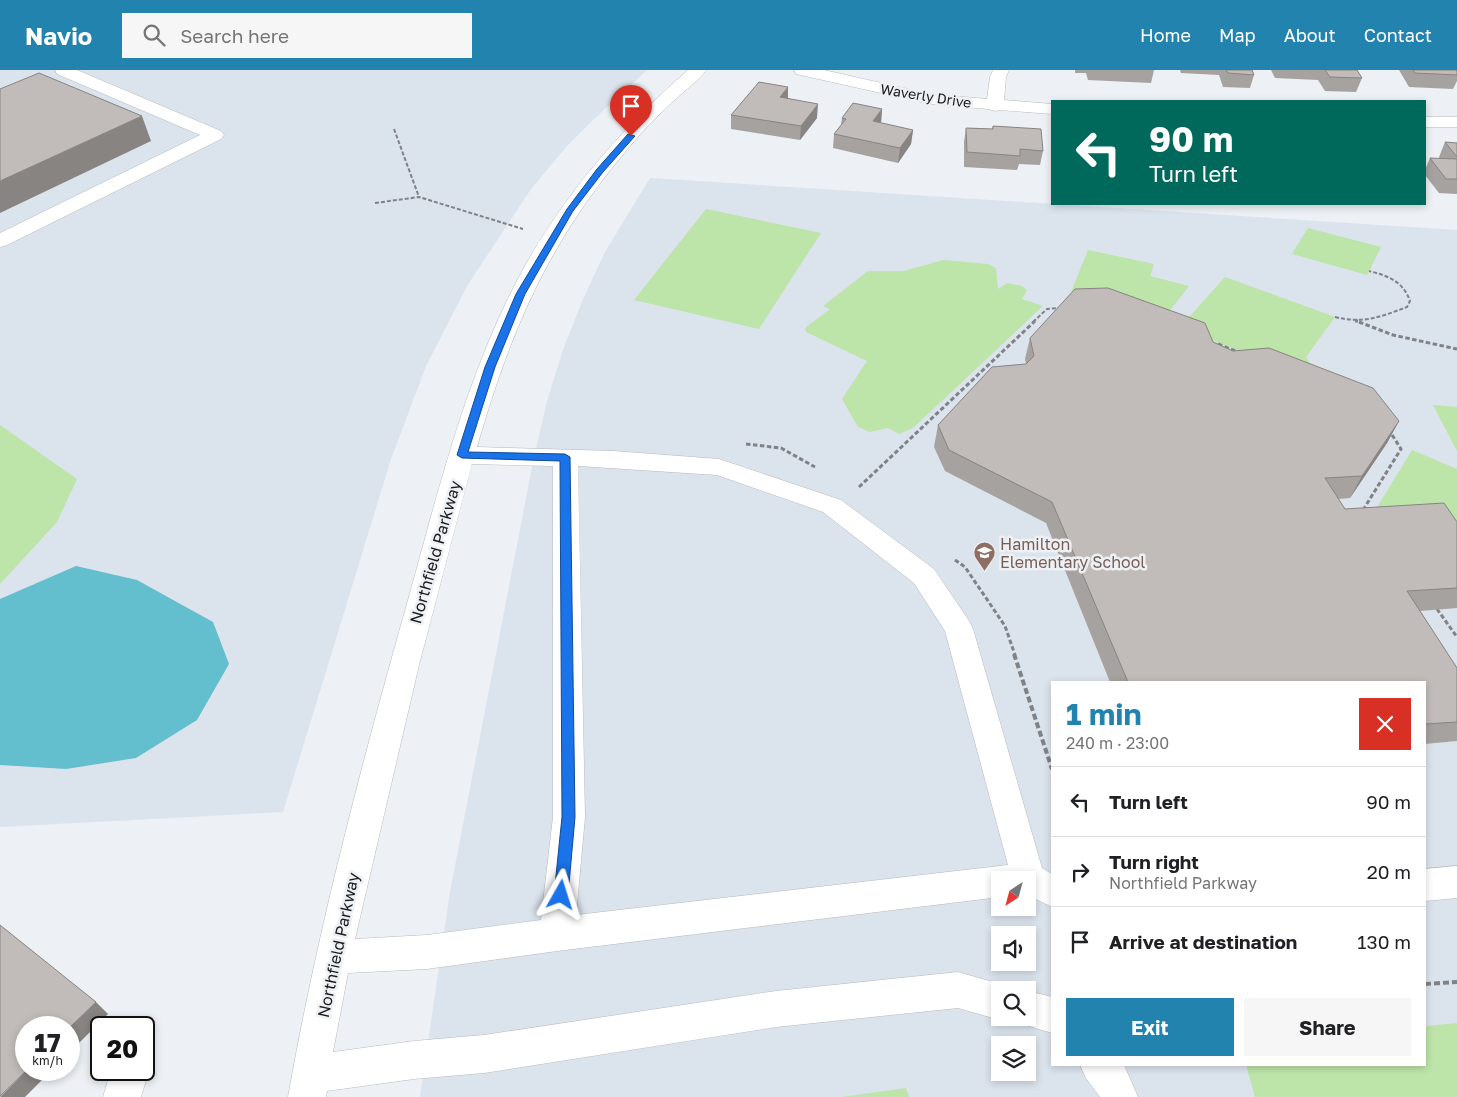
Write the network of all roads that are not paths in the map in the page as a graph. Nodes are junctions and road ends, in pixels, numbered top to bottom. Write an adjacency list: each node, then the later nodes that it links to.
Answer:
1 (62, 70): 5 (street); 10 (street)
2 (698, 70): 11 (street, Northfield Parkway)
3 (802, 70): 6 (street, Waverly Drive)
4 (1001, 70): 6 (street)
5 (44, 77)
6 (995, 106): 7 (street, Waverly Drive)
7 (1051, 109)
8 (1426, 122): 9 (street)
9 (1457, 122)
10 (0, 241)
11 (462, 455): 12 (street); 18 (street, Northfield Parkway)
12 (565, 457): 13 (street); 17 (street)
13 (1020, 871)
14 (1457, 882): 15 (street)
15 (1426, 885)
16 (991, 887): 17 (street)
17 (557, 934): 18 (street)
18 (334, 957): 24 (street, Northfield Parkway)
19 (991, 999): 24 (street)
20 (1036, 1011): 21 (street)
21 (1051, 1015)
22 (1100, 1066): 26 (street)
23 (127, 1081): 25 (street)
24 (309, 1086)
25 (122, 1097)
26 (1119, 1097)

